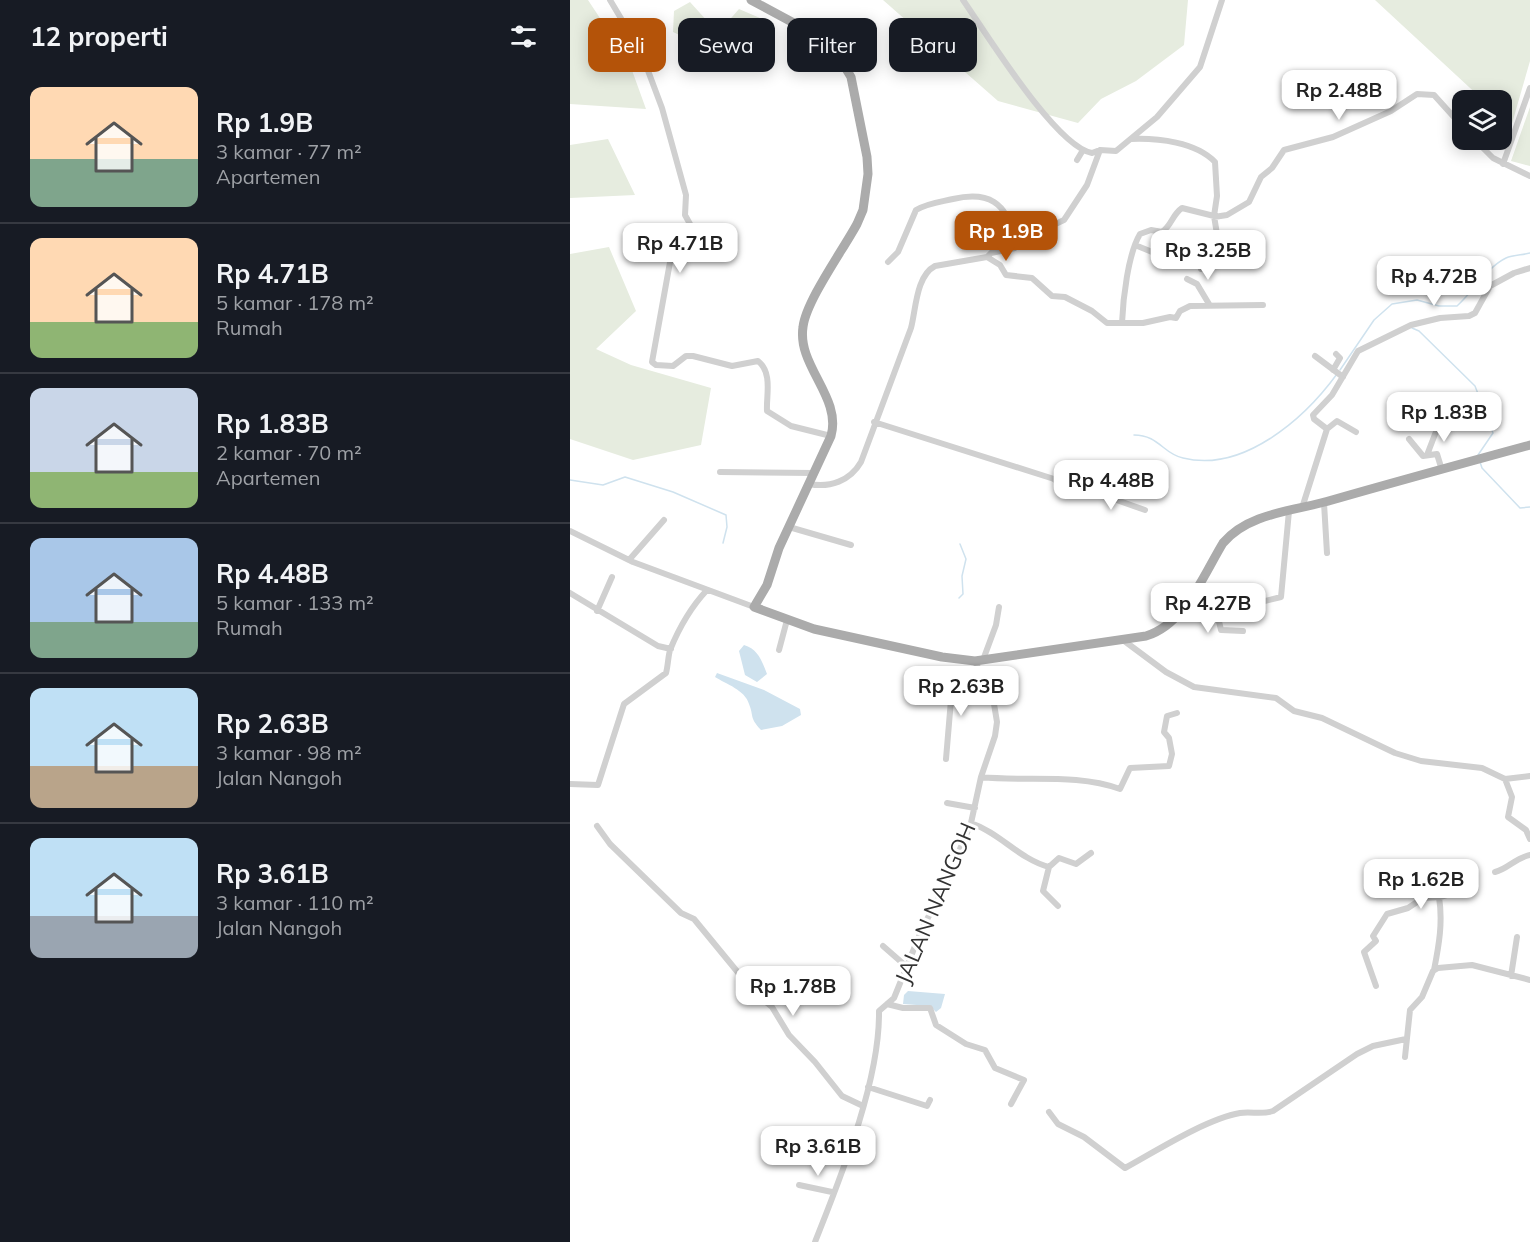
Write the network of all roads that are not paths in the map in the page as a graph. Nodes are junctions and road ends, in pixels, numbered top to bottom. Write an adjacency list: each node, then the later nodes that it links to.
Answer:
1 (610, 0): 33 (street)
2 (751, 0): 33 (main road)
3 (963, 0): 8 (street)
4 (1222, 0): 7 (street)
5 (1530, 88): 12 (street)
6 (1452, 115): 14 (street)
7 (1131, 139): 9 (street); 14 (street)
8 (1083, 150): 9 (street); 11 (street)
9 (1100, 150): 15 (street)
10 (1485, 150): 12 (street)
11 (1077, 160)
12 (1503, 164): 13 (street)
13 (1530, 177)
14 (1214, 216): 16 (street); 21 (street)
15 (1014, 238): 18 (street); 19 (street)
16 (1134, 245): 17 (street); 25 (street)
17 (1162, 256)
18 (987, 257): 25 (street); 30 (street)
19 (888, 262)
20 (1530, 268): 28 (street)
21 (1201, 269)
22 (1187, 279): 23 (street)
23 (1209, 304): 24 (street); 25 (street)
24 (1263, 305)
25 (1122, 323)
26 (1336, 354): 28 (street)
27 (1315, 356): 28 (street)
28 (1338, 373): 31 (street)
29 (1390, 405): 36 (street)
30 (874, 422): 40 (street); 43 (street)
31 (1327, 429): 32 (street); 42 (street)
32 (1356, 432)
33 (831, 436): 39 (main road)
34 (1409, 439): 36 (street)
35 (1530, 445): 37 (main road)
36 (1427, 455): 37 (street)
37 (1441, 467): 41 (main road)
38 (720, 472): 39 (street)
39 (814, 473): 40 (main road)
40 (809, 484): 46 (main road)
41 (1324, 503): 42 (main road); 49 (street)
42 (1302, 508): 44 (main road)
43 (1145, 510)
44 (1288, 511): 54 (main road); 58 (street)
45 (663, 520): 50 (street)
46 (792, 528): 48 (street); 55 (main road)
47 (570, 531): 50 (street)
48 (851, 545)
49 (1327, 553)
50 (629, 560): 52 (street)
51 (612, 577): 57 (street)
52 (707, 590): 55 (street); 62 (street)
53 (570, 593): 57 (street)
54 (1188, 601): 58 (street); 61 (main road)
55 (754, 607): 59 (main road)
56 (999, 607): 64 (street)
57 (597, 611): 62 (street)
58 (1217, 613): 60 (street)
59 (787, 620): 63 (street); 64 (main road)
60 (1243, 631)
61 (1123, 640): 64 (main road); 70 (street)
62 (671, 649): 71 (street)
63 (779, 650)
64 (979, 661): 65 (street, JALAN NANGOH)
65 (988, 689): 67 (street); 69 (street, JALAN NANGOH)
66 (1177, 713): 69 (street)
67 (946, 759)
68 (1530, 776): 70 (street)
69 (981, 777): 73 (street, JALAN NANGOH)
70 (1505, 778): 76 (street)
71 (570, 784)
72 (947, 803): 73 (street)
73 (975, 808): 74 (street, JALAN NANGOH)
74 (970, 823): 80 (street); 88 (street, JALAN NANGOH)
75 (597, 826): 99 (street)
76 (1530, 839)
77 (1091, 854): 80 (street)
78 (1530, 855): 81 (street)
79 (1408, 862): 84 (street)
80 (1049, 867): 85 (street)
81 (1495, 872)
82 (1467, 889): 83 (street)
83 (1439, 897): 84 (street); 89 (street)
84 (1423, 898): 92 (street)
85 (1058, 906)
86 (1517, 937): 90 (street)
87 (883, 946): 88 (street)
88 (907, 967): 93 (street, JALAN NANGOH)
89 (1434, 970): 90 (street); 94 (street)
90 (1511, 976): 91 (street)
91 (1530, 980)
92 (1376, 986)
93 (886, 1004): 96 (street, JALAN NANGOH); 98 (street)
94 (1406, 1039): 95 (street); 100 (street)
95 (1405, 1057)
96 (868, 1087): 97 (street); 99 (street, JALAN NANGOH)
97 (930, 1100)
98 (1011, 1104)
99 (863, 1106): 102 (street, JALAN NANGOH)
100 (1049, 1112)
101 (871, 1140): 102 (street)
102 (852, 1142): 104 (street, JALAN NANGOH)
103 (799, 1185): 104 (street)
104 (832, 1192): 105 (street, JALAN NANGOH)
105 (815, 1242)

